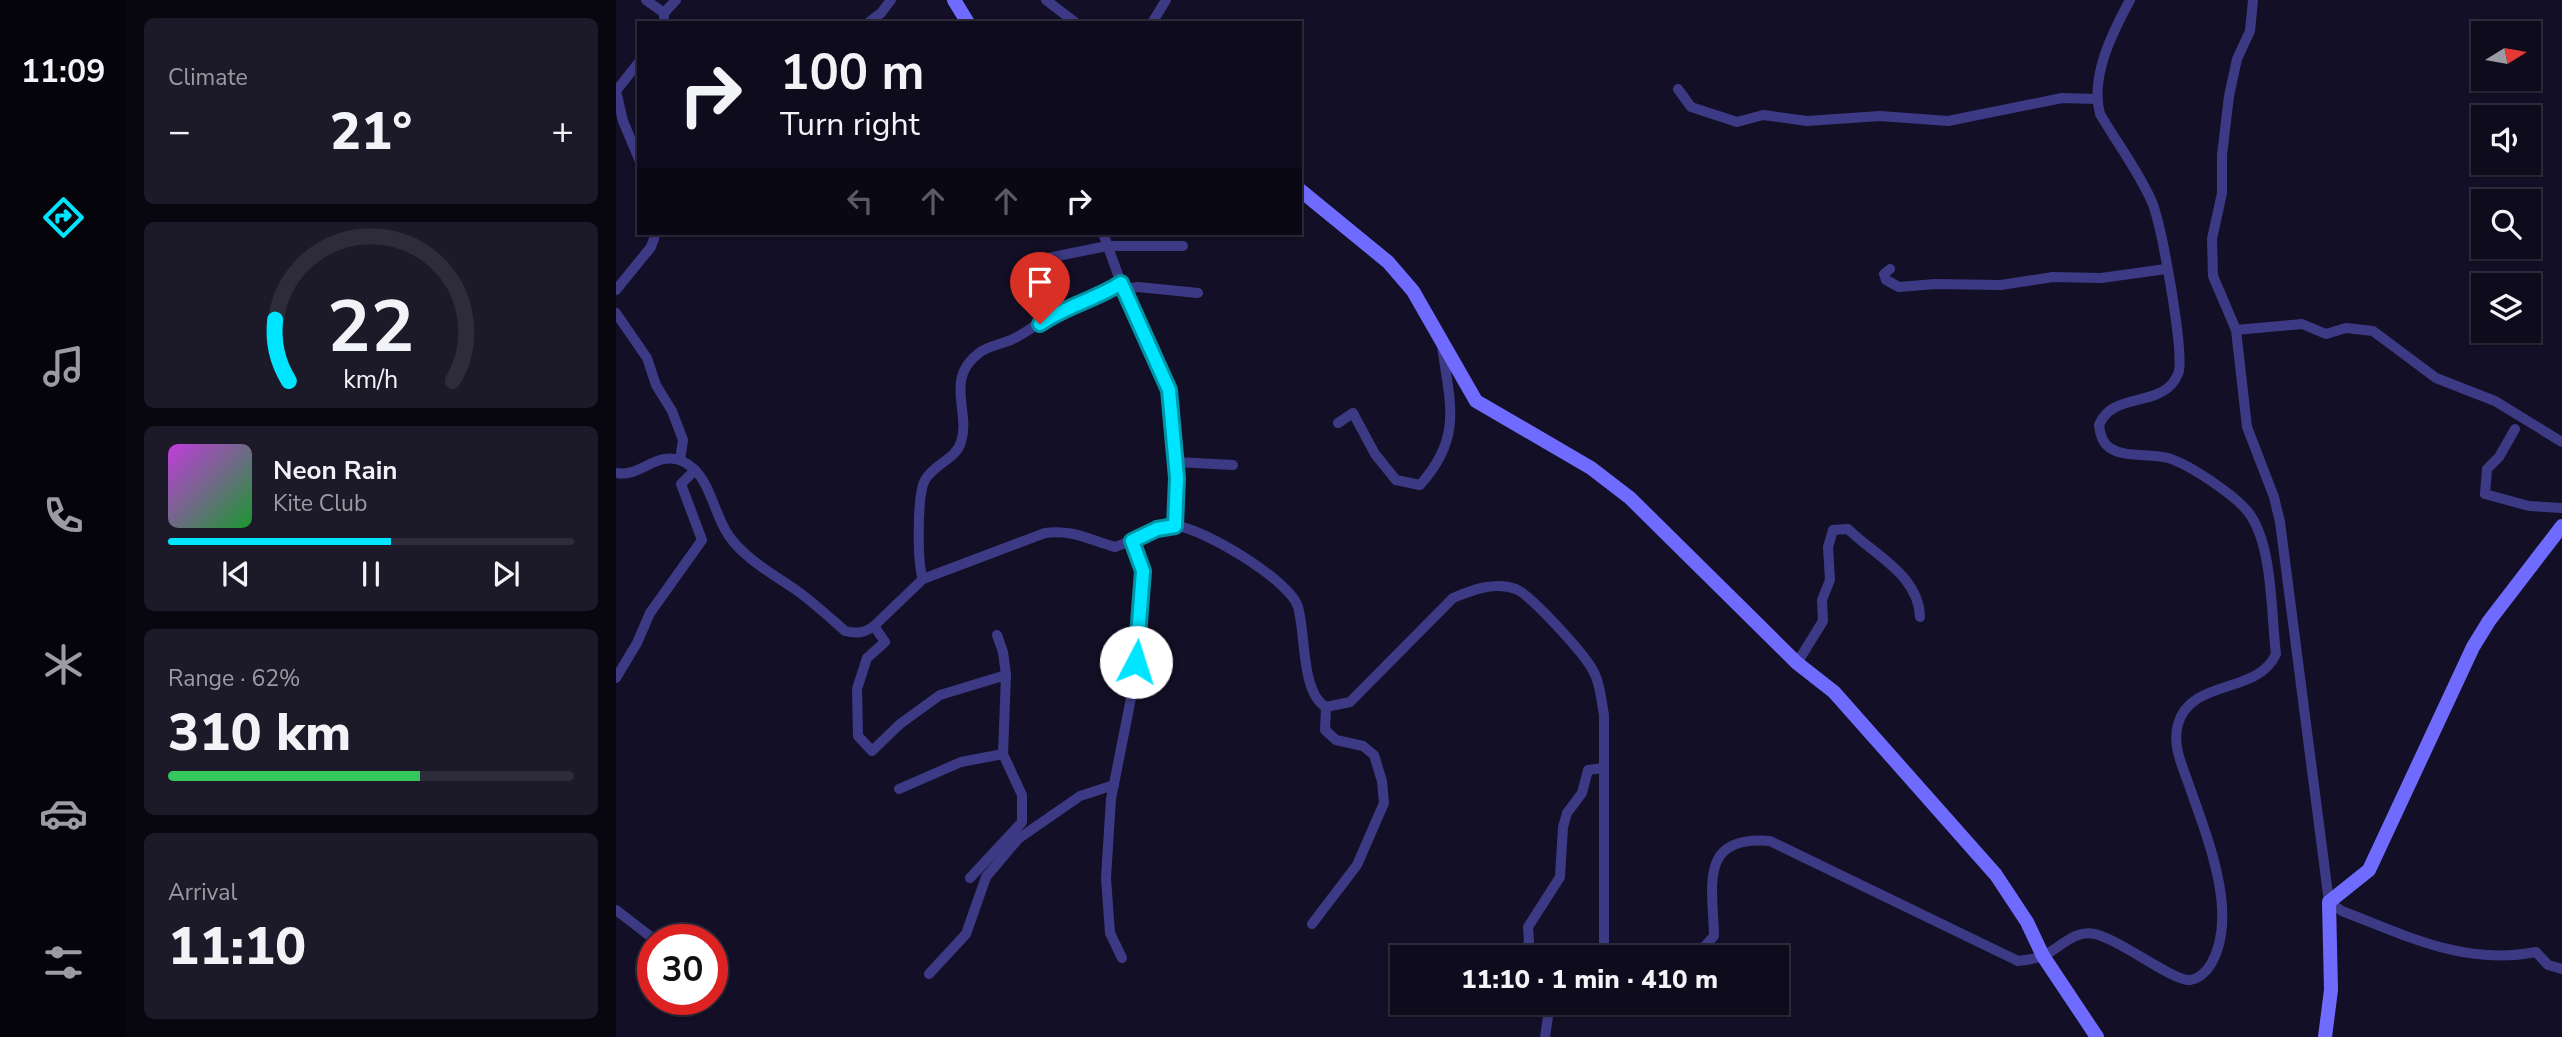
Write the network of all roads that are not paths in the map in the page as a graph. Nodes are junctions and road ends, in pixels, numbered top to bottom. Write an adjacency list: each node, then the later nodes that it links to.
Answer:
1 (646, 0): 9 (street)
2 (676, 0): 9 (street)
3 (891, 0): 10 (street)
4 (954, 0): 11 (main road)
5 (1046, 0): 12 (street)
6 (1167, 0): 13 (street)
7 (2130, 0): 18 (street)
8 (2253, 0): 32 (street)
9 (664, 18)
10 (870, 21)
11 (967, 21)
12 (1073, 21)
13 (1153, 21)
14 (637, 65): 16 (street)
15 (1678, 89): 18 (street)
16 (616, 91)
17 (616, 91): 19 (street)
18 (2096, 99): 27 (street)
19 (637, 154)
20 (1302, 192): 33 (main road)
21 (655, 235): 29 (street)
22 (1104, 235): 23 (street)
23 (1107, 246): 24 (street); 25 (street); 28 (street)
24 (1183, 246)
25 (1028, 262)
26 (1890, 269): 27 (street)
27 (2166, 270): 66 (street)
28 (1122, 286): 30 (street); 38 (street); 46 (street)
29 (616, 290)
30 (1198, 293)
31 (616, 313): 37 (street)
32 (2236, 330): 36 (street); 59 (street)
33 (1441, 338): 34 (street); 50 (main road)
34 (1338, 423)
35 (2515, 429): 42 (street)
36 (2562, 442)
37 (680, 460): 40 (street); 41 (street)
38 (1176, 462): 39 (street); 43 (street)
39 (1233, 465)
40 (695, 470): 48 (street); 51 (street)
41 (616, 472)
42 (2562, 508)
43 (1175, 526): 45 (street); 53 (street)
44 (2562, 526): 59 (main road)
45 (1132, 541): 46 (street); 56 (street)
46 (923, 579): 48 (street)
47 (1920, 617): 50 (street)
48 (874, 626): 52 (street)
49 (997, 635): 52 (street)
50 (1797, 663): 66 (main road)
51 (617, 674)
52 (1006, 675): 54 (street)
53 (1326, 707): 55 (street); 61 (street)
54 (1003, 754): 57 (street); 58 (street)
55 (1604, 768): 63 (street); 64 (street)
56 (1114, 785): 67 (street); 69 (street)
57 (899, 789)
58 (970, 878)
59 (2329, 902): 68 (street); 73 (main road)
60 (616, 910): 62 (street)
61 (1312, 924)
62 (637, 926)
63 (1528, 945)
64 (1604, 945)
65 (1706, 945): 66 (street)
66 (2043, 956): 72 (main road)
67 (1122, 958)
68 (2562, 969)
69 (929, 974)
70 (1548, 1015): 71 (street)
71 (1545, 1037)
72 (2097, 1037)
73 (2325, 1037)

